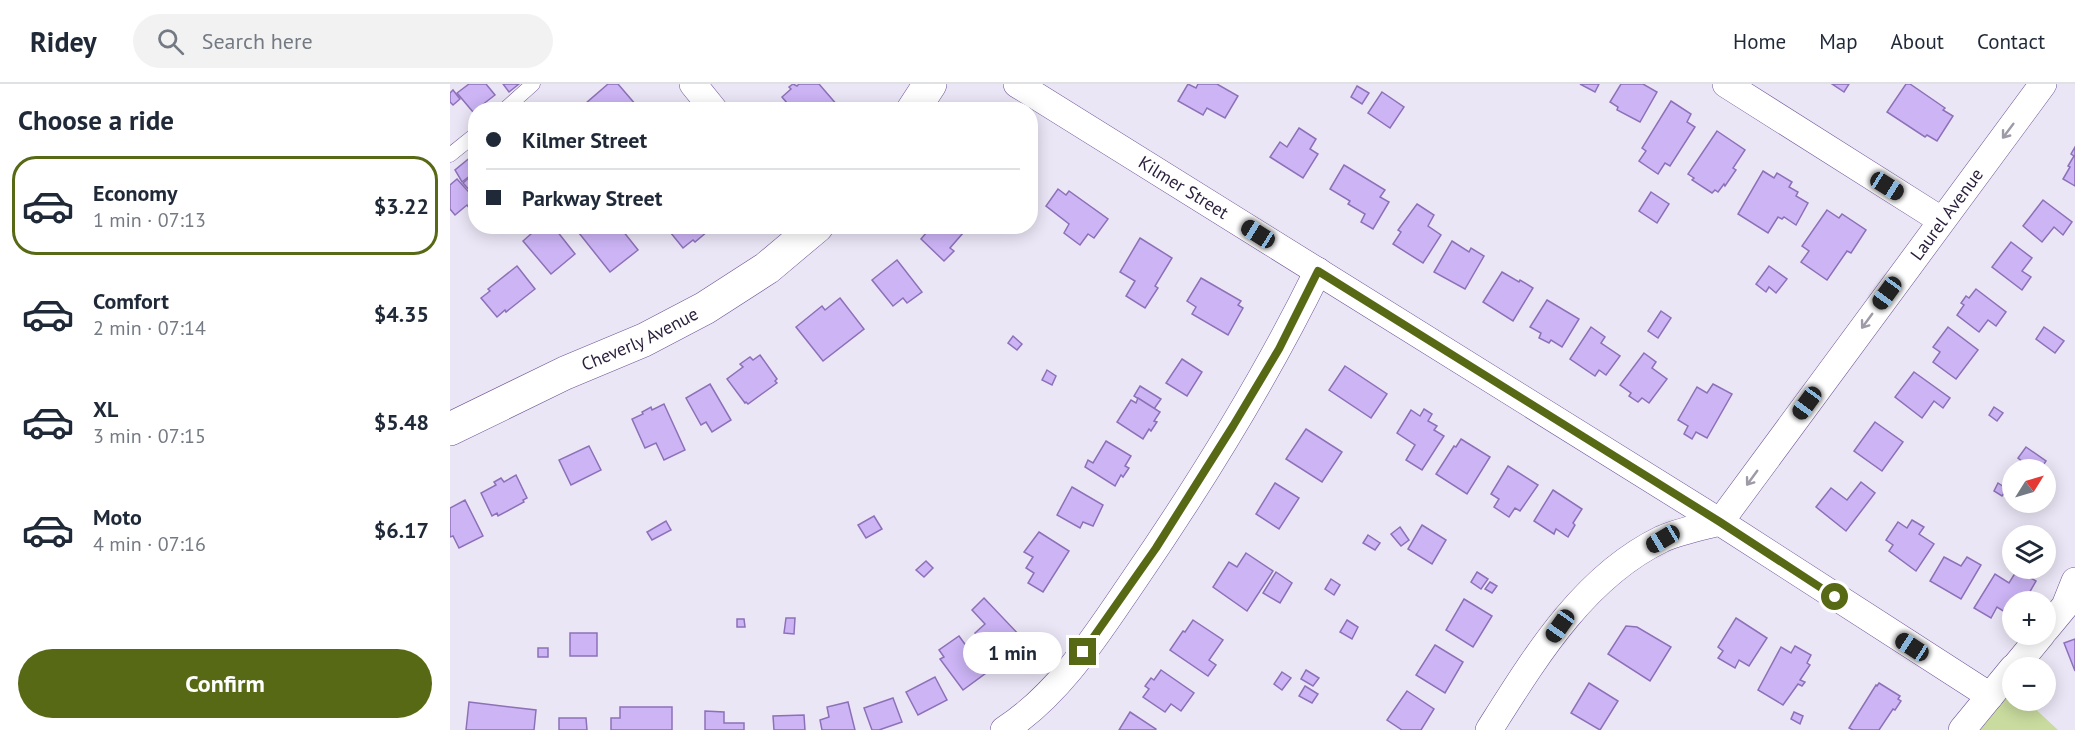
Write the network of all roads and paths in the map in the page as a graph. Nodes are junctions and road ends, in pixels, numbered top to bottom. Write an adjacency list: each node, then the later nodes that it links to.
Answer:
1 (533, 84): 7 (lane)
2 (693, 84): 8 (street)
3 (930, 84): 9 (street)
4 (1017, 84): 14 (street, Kilmer Street)
5 (2043, 84): 12 (street, Laurel Avenue, one-way to 12)
6 (1731, 85): 12 (street)
7 (513, 102)
8 (708, 102)
9 (918, 102)
10 (468, 140): 11 (lane)
11 (450, 155)
12 (1941, 220): 16 (street, Laurel Avenue, one-way to 16)
13 (807, 234): 15 (street, Cheverly Avenue)
14 (1318, 271): 16 (street, Kilmer Street); 23 (street)
15 (450, 429)
16 (1720, 522): 22 (street, Kilmer Street); 24 (street)
17 (2075, 581): 18 (street)
18 (2056, 617)
19 (2033, 645): 20 (street)
20 (2022, 657)
21 (2002, 681): 22 (street)
22 (1990, 696): 25 (street)
23 (1004, 730)
24 (1489, 730)
25 (1962, 730)

